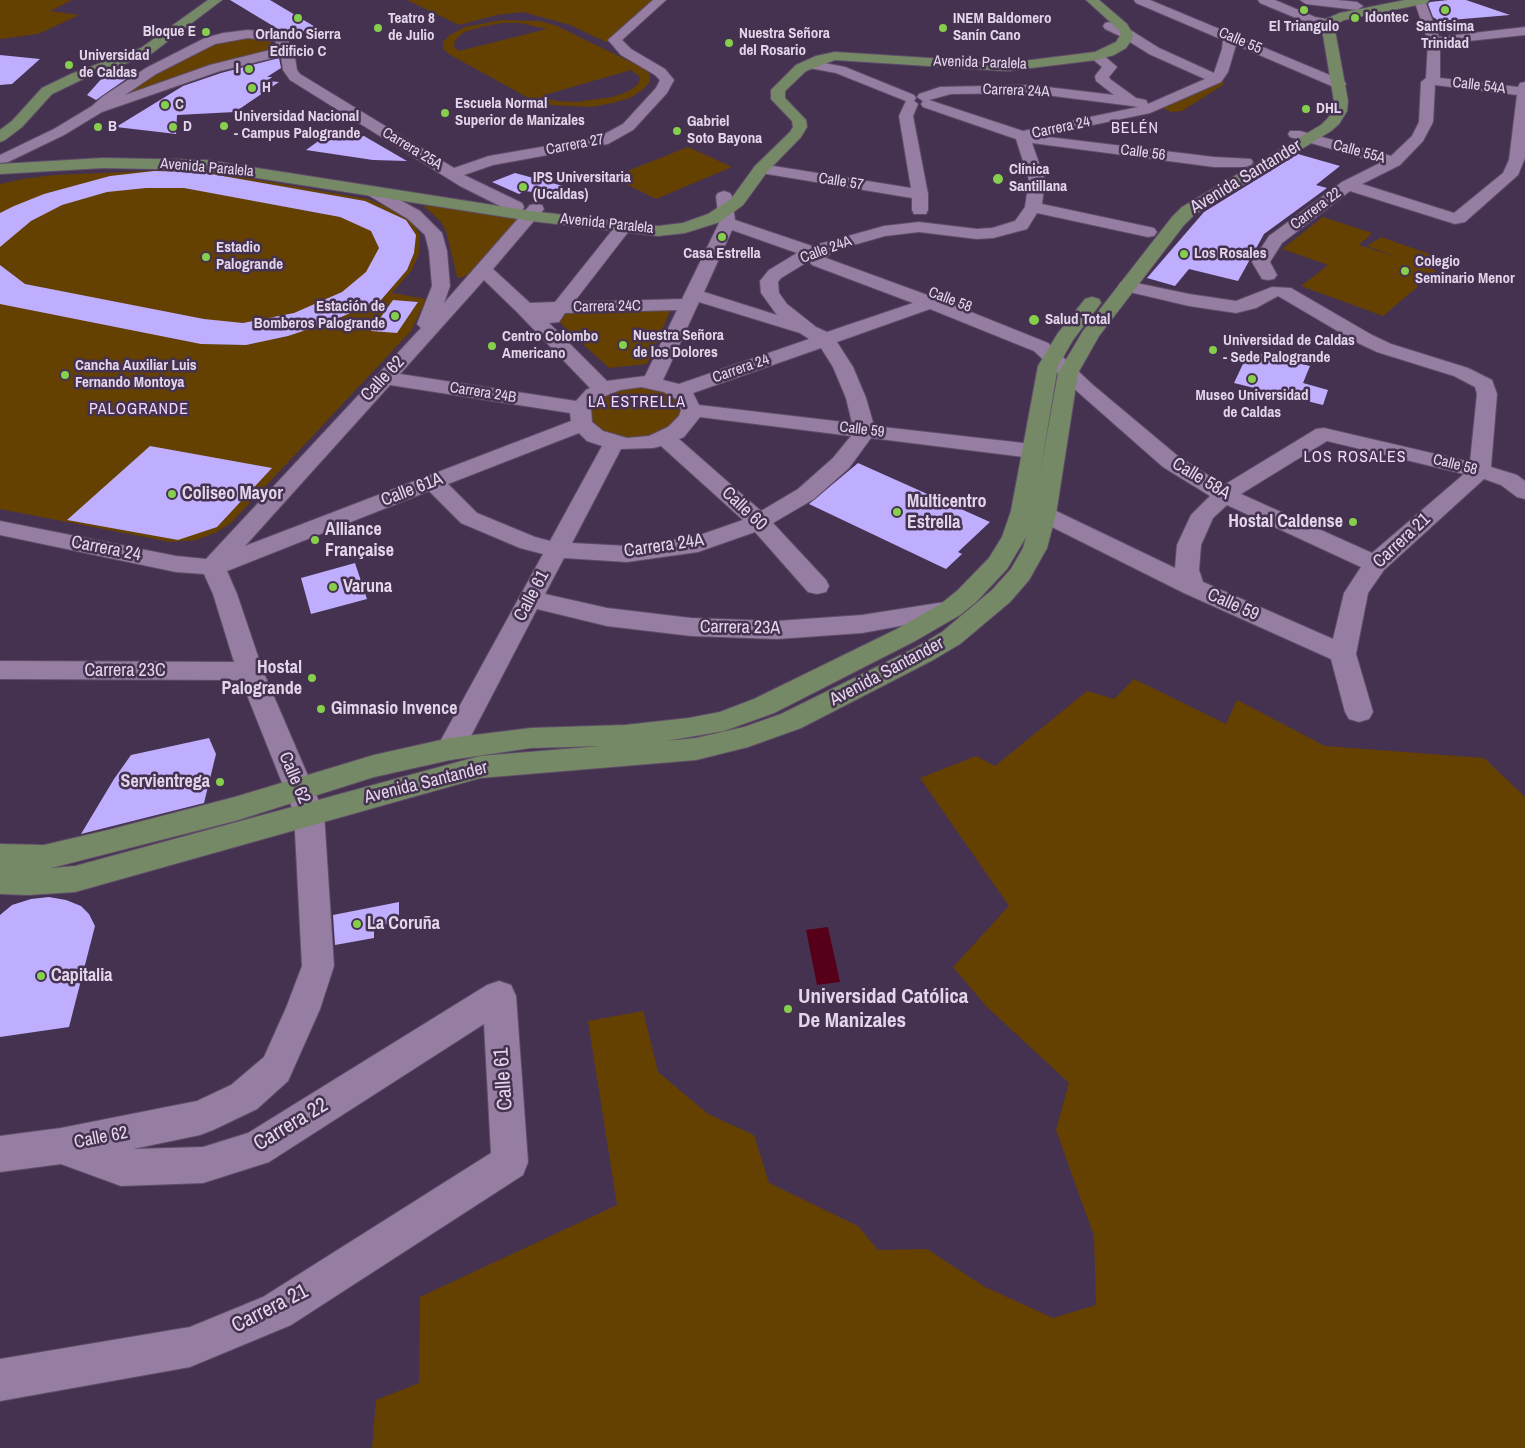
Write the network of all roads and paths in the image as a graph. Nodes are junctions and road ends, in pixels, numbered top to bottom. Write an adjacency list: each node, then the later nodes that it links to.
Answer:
1 (216, 0): 46 (main road)
2 (660, 0): 54 (street, Carrera 27)
3 (1080, 0): 15 (main road)
4 (1092, 0): 17 (main road)
5 (1140, 0): 12 (street, Calle 55)
6 (1179, 0): 12 (street)
7 (1264, 0): 14 (street)
8 (1306, 0): 11 (street)
9 (1392, 0): 11 (main road)
10 (1421, 0): 13 (main road); 20 (street)
11 (1357, 6): 14 (main road)
12 (1186, 19): 19 (street, Calle 55)
13 (1327, 23): 14 (street); 32 (main road, Avenida Santander)
14 (1312, 25)
15 (1109, 26): 17 (street); 61 (main road, Avenida Paralela)
16 (1525, 31): 18 (street)
17 (1127, 34): 23 (street); 24 (main road, Avenida Paralela)
18 (1503, 34): 20 (street); 21 (street)
19 (1230, 37): 29 (street, Calle 55); 30 (street)
20 (1434, 41): 31 (street)
21 (1518, 46)
22 (287, 51): 39 (street); 39 (street); 54 (street, Carrera 25A)
23 (1154, 51): 24 (street); 30 (street)
24 (1110, 52): 26 (main road, Avenida Paralela)
25 (835, 56): 26 (main road, Avenida Paralela); 27 (main road, Avenida Paralela); 28 (street)
26 (1096, 56): 38 (street)
27 (809, 64): 28 (street, Calle 56); 52 (main road, Avenida Paralela)
28 (840, 70): 37 (street, Calle 56)
29 (1321, 71): 32 (street, Calle 55); 34 (main road)
30 (1219, 73): 35 (street); 38 (street, Carrera 24)
31 (1431, 81): 33 (street, Calle 54A); 50 (street, Calle 54A)
32 (1339, 84): 45 (main road, Avenida Santander)
33 (1524, 89): 40 (street)
34 (1323, 95)
35 (1205, 99)
36 (1107, 100): 37 (street, Carrera 24A); 38 (street, Carrera 24A); 41 (street)
37 (918, 101): 44 (street, Calle 56); 58 (street)
38 (1150, 108): 41 (street, Carrera 24)
39 (97, 109): 48 (street)
40 (1524, 112): 56 (street)
41 (1122, 115): 43 (street, Carrera 24)
42 (1315, 117): 45 (main road, Avenida Santander)
43 (1063, 127): 44 (street, Carrera 24); 47 (street)
44 (1023, 136): 47 (street, Calle 56); 59 (street, Carrera 24)
45 (1302, 136): 50 (street, Calle 55A); 53 (main road, Avenida Santander)
46 (0, 137)
47 (1073, 144): 53 (street, Calle 56)
48 (29, 152): 49 (main road); 51 (main road)
49 (151, 160): 51 (main road, Avenida Paralela); 55 (main road); 57 (main road, Avenida Paralela); 60 (main road, Avenida Paralela)
50 (1394, 162): 56 (street, Carrera 22)
51 (1, 163)
52 (761, 169): 58 (street, Calle 57); 61 (main road, Avenida Paralela)
53 (1239, 170): 65 (main road, Avenida Santander); 68 (main road, Avenida Santander)
54 (453, 174): 60 (street, Carrera 25A)
55 (0, 180)
56 (1348, 185): 70 (street, Carrera 22)
57 (374, 192): 60 (main road, Avenida Paralela); 69 (street, Calle 62)
58 (920, 194): 63 (street)
59 (1033, 206): 63 (street, Carrera 24); 65 (street)
60 (527, 211): 61 (main road, Avenida Paralela); 62 (main road, Avenida Paralela); 67 (street, Calle 62)
61 (724, 217): 64 (main road); 64 (main road, Avenida Paralela); 66 (street, Calle 58); 73 (street)
62 (624, 227): 64 (main road, Avenida Paralela); 75 (street)
63 (919, 227): 66 (street, Calle 24A)
64 (658, 231)
65 (1148, 232): 68 (main road, Avenida Santander)
66 (811, 252): 74 (street, Calle 58); 76 (street, Calle 24A)
67 (482, 269): 71 (street, Calle 62); 77 (street)
68 (1120, 282): 70 (street); 81 (main road, Avenida Santander)
69 (441, 286): 71 (street); 82 (street, Calle 62)
70 (1275, 287): 94 (street)
71 (462, 293): 82 (street, Calle 62)
72 (1101, 293): 83 (main road, Avenida Santander)
73 (691, 299): 75 (street, Carrera 24C); 78 (street, Carrera 24C); 85 (street)
74 (938, 300): 80 (street, Carrera 24); 83 (street, Calle 58)
75 (559, 308): 77 (street, Carrera 24C); 79 (street)
76 (780, 308): 78 (street); 80 (street, Calle 24A)
77 (525, 309): 79 (street)
78 (761, 316): 80 (street, Carrera 24C)
79 (545, 329): 86 (street)
80 (817, 335): 87 (street, Carrera 24); 90 (street)
81 (1090, 335): 83 (main road, Avenida Santander); 83 (street)
82 (421, 338): 84 (street, Calle 62)
83 (1062, 356): 93 (main road, Avenida Santander); 97 (street, Calle 58A); 98 (main road, Avenida Santander)
84 (384, 378): 89 (street, Carrera 24B); 103 (street, Calle 62)
85 (652, 382): 86 (street); 87 (street)
86 (602, 389): 89 (street)
87 (678, 391): 88 (street)
88 (691, 410): 90 (street, Calle 59); 91 (street)
89 (582, 416): 92 (street); 95 (street, Calle 61A)
90 (866, 431): 93 (street, Calle 59); 99 (street, Carrera 24A)
91 (665, 438): 92 (street); 99 (street, Calle 60)
92 (614, 442): 101 (street, Calle 61)
93 (1032, 451): 107 (main road, Avenida Santander)
94 (1480, 470): 96 (street, Calle 58); 97 (street, Calle 58); 102 (street, Carrera 21)
95 (433, 482): 101 (street, Carrera 24A); 103 (street, Calle 61A)
96 (1525, 492)
97 (1224, 495): 102 (street, Calle 58A); 105 (street)
98 (1044, 514): 105 (street, Calle 59); 113 (main road, Avenida Santander)
99 (759, 522): 101 (street, Carrera 24A); 104 (street, Calle 60)
100 (0, 528): 103 (street, Carrera 24)
101 (557, 550): 106 (street, Calle 61)
102 (1374, 564): 108 (street, Carrera 21)
103 (213, 567): 110 (street, Calle 62)
104 (817, 586)
105 (1193, 587): 108 (street, Calle 59)
106 (530, 599): 107 (street, Carrera 23A); 112 (street, Calle 61)
107 (951, 609): 112 (main road, Avenida Santander)
108 (1344, 654): 111 (street, Carrera 21)
109 (0, 670): 110 (street, Carrera 23C)
110 (250, 671): 113 (street, Calle 62)
111 (1359, 712)
112 (450, 749): 113 (main road, Avenida Santander)
113 (304, 801): 114 (main road, Avenida Santander); 115 (main road, Avenida Santander); 117 (street, Calle 62)
114 (0, 856)
115 (0, 881)
116 (499, 996): 117 (street, Carrera 22); 119 (street, Calle 61)
117 (61, 1146): 118 (street, Carrera 22)
118 (0, 1154)
119 (510, 1162): 120 (street, Carrera 21)
120 (0, 1380)

